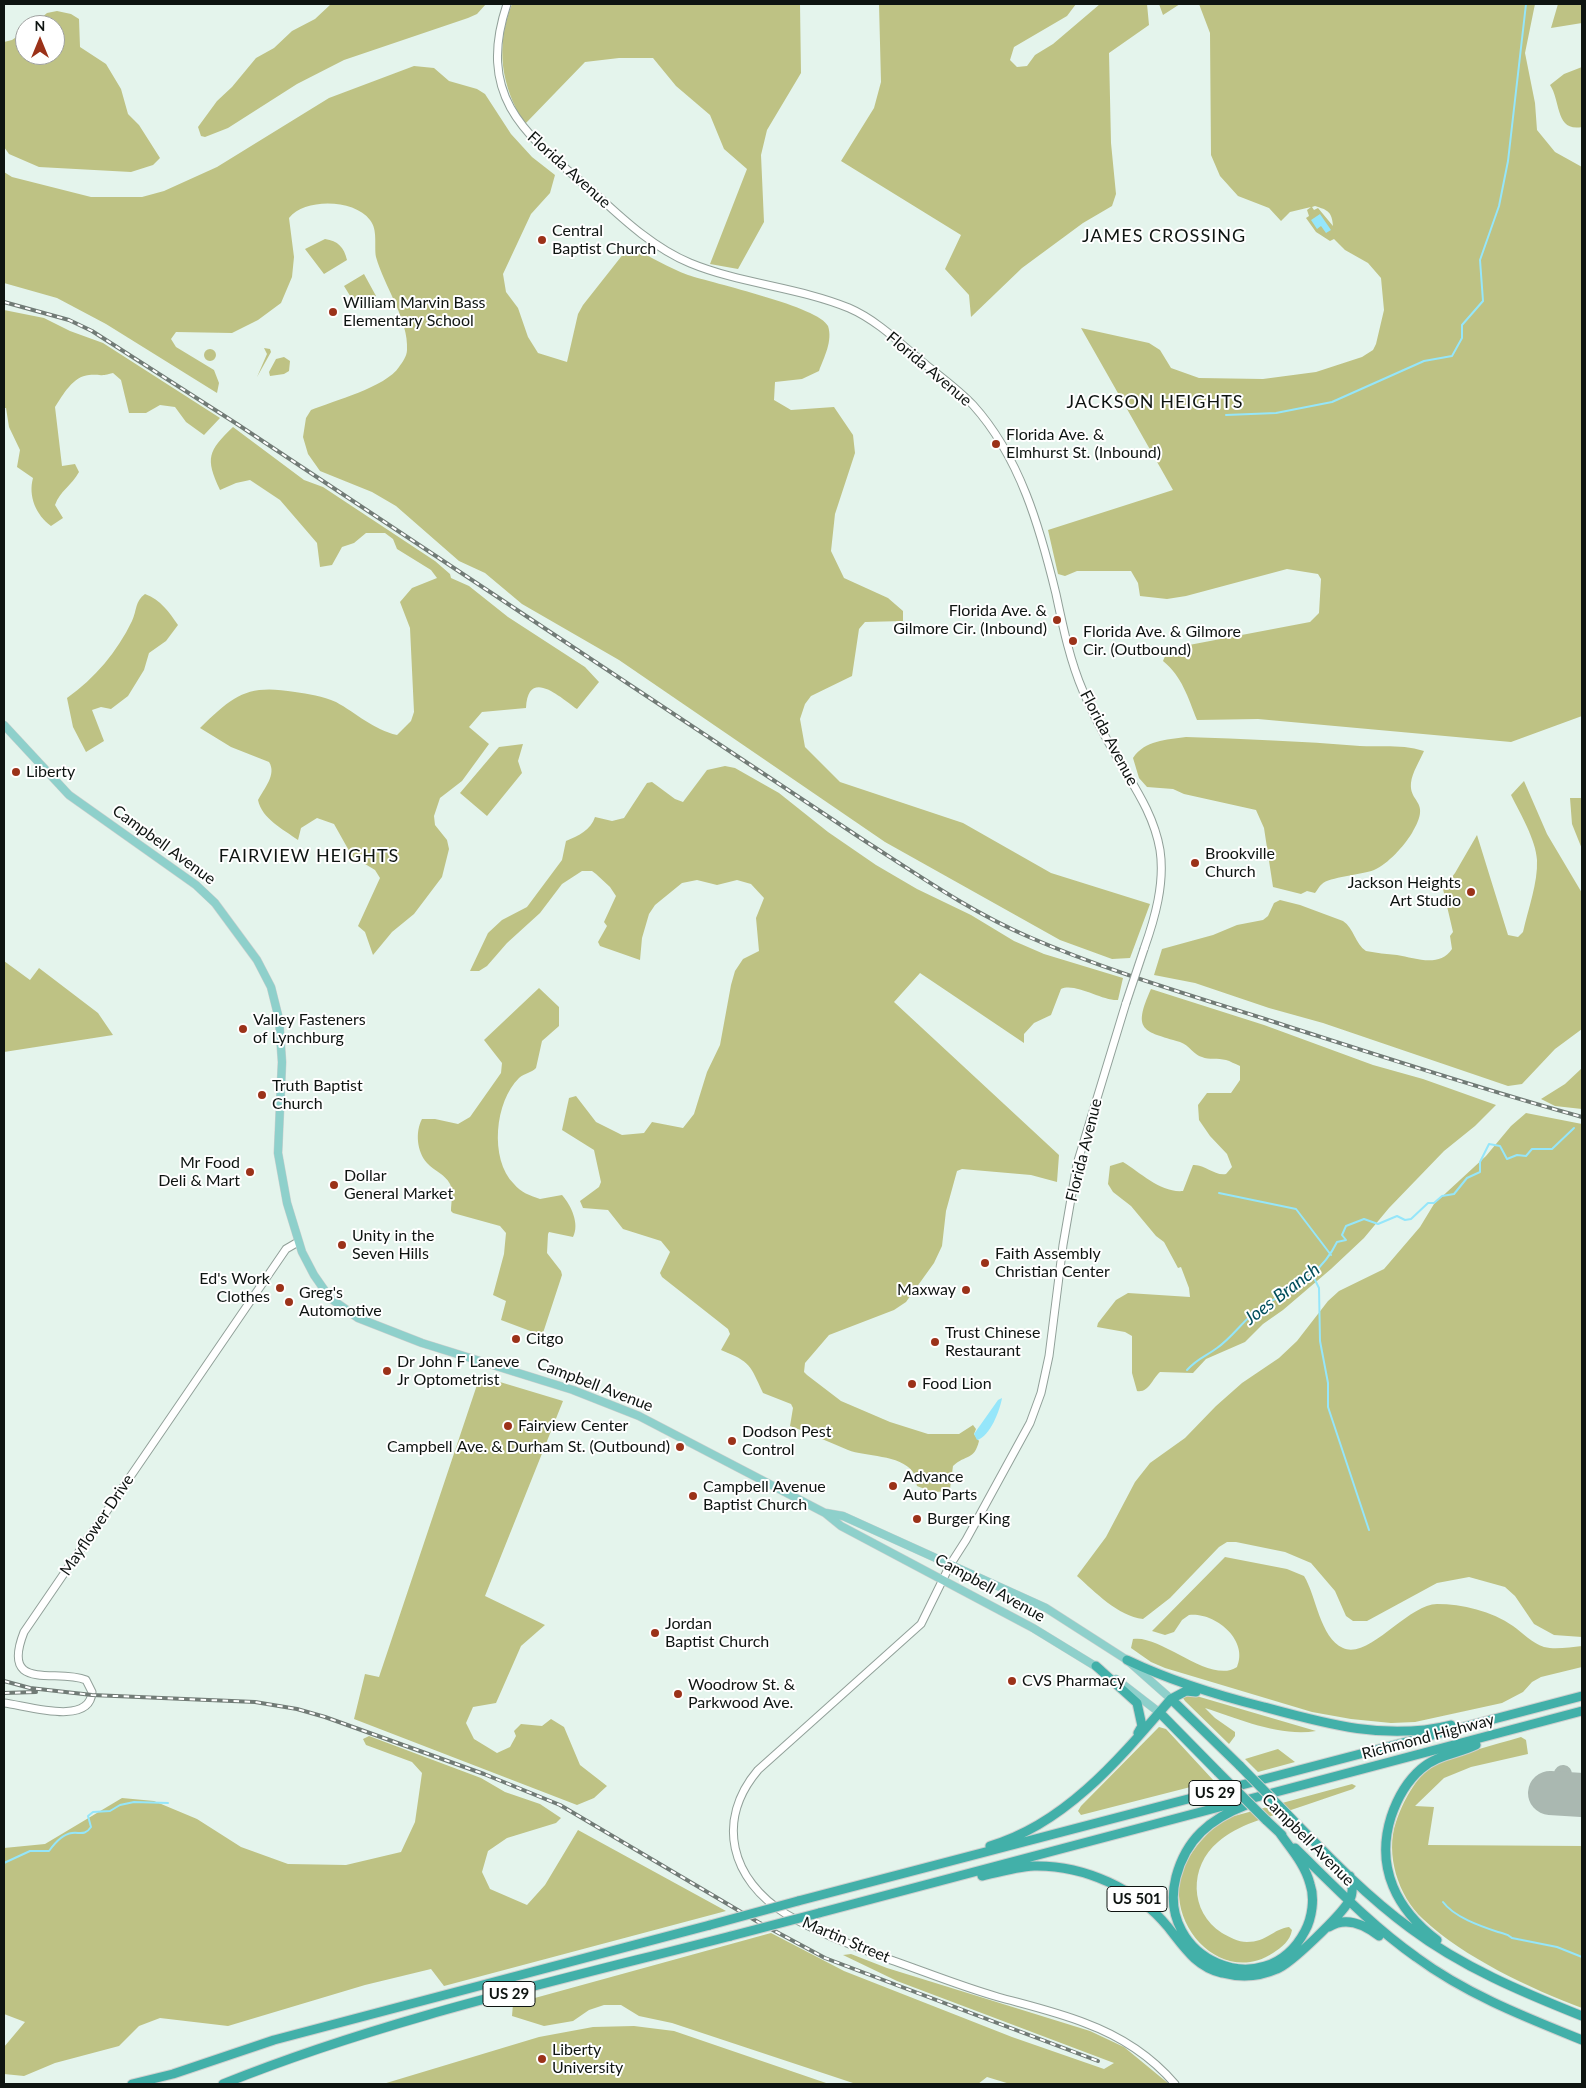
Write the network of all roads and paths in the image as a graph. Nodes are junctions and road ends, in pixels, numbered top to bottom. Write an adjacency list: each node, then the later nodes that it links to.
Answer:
1 (507, 4): 5 (main road, Florida Avenue, bridge)
2 (4, 725): 3 (main road, Campbell Avenue)
3 (298, 1242): 4 (main road, Campbell Avenue); 13 (main road, Mayflower Drive)
4 (825, 1512): 5 (main road, Campbell Avenue); 6 (main road, Campbell Avenue)
5 (950, 1565): 6 (main road, Florida Avenue); 8 (main road, Campbell Avenue)
6 (943, 1579): 7 (main road, Florida Avenue); 9 (main road, Campbell Avenue)
7 (921, 1624): 34 (main road, Martin Street)
8 (1127, 1660): 11 (main road, Campbell Avenue); 12 (highway)
9 (1096, 1666): 16 (main road, Campbell Avenue); 18 (highway)
10 (1582, 1696): 14 (highway, US 29)
11 (1171, 1700): 12 (highway); 16 (highway); 22 (highway, Campbell Avenue, bridge)
12 (1241, 1701): 14 (highway)
13 (4, 1703)
14 (1528, 1710): 21 (highway, US 29)
15 (1582, 1711): 17 (highway, Richmond Highway / US 29)
16 (1160, 1713): 18 (highway); 20 (highway, Campbell Avenue, bridge)
17 (1495, 1735): 19 (highway, Richmond Highway / US 29); 27 (highway)
18 (1132, 1744): 21 (highway)
19 (1281, 1791): 20 (highway); 23 (highway, US 29)
20 (1279, 1832): 24 (highway, Campbell Avenue)
21 (902, 1874): 30 (highway, US 29, bridge)
22 (1350, 1876): 24 (highway); 27 (highway, Campbell Avenue)
23 (920, 1886): 25 (highway, US 501); 33 (highway, US 29, bridge)
24 (1349, 1901): 25 (highway); 26 (highway, Campbell Avenue)
25 (1319, 1934): 26 (highway, US 501)
26 (1415, 1957): 29 (highway, Campbell Avenue / US 501)
27 (1484, 1974): 28 (highway, Campbell Avenue)
28 (1582, 2016)
29 (1582, 2040)
30 (173, 2074): 31 (highway); 32 (highway, US 29)
31 (132, 2084)
32 (147, 2084)
33 (223, 2084)
34 (1175, 2084)

